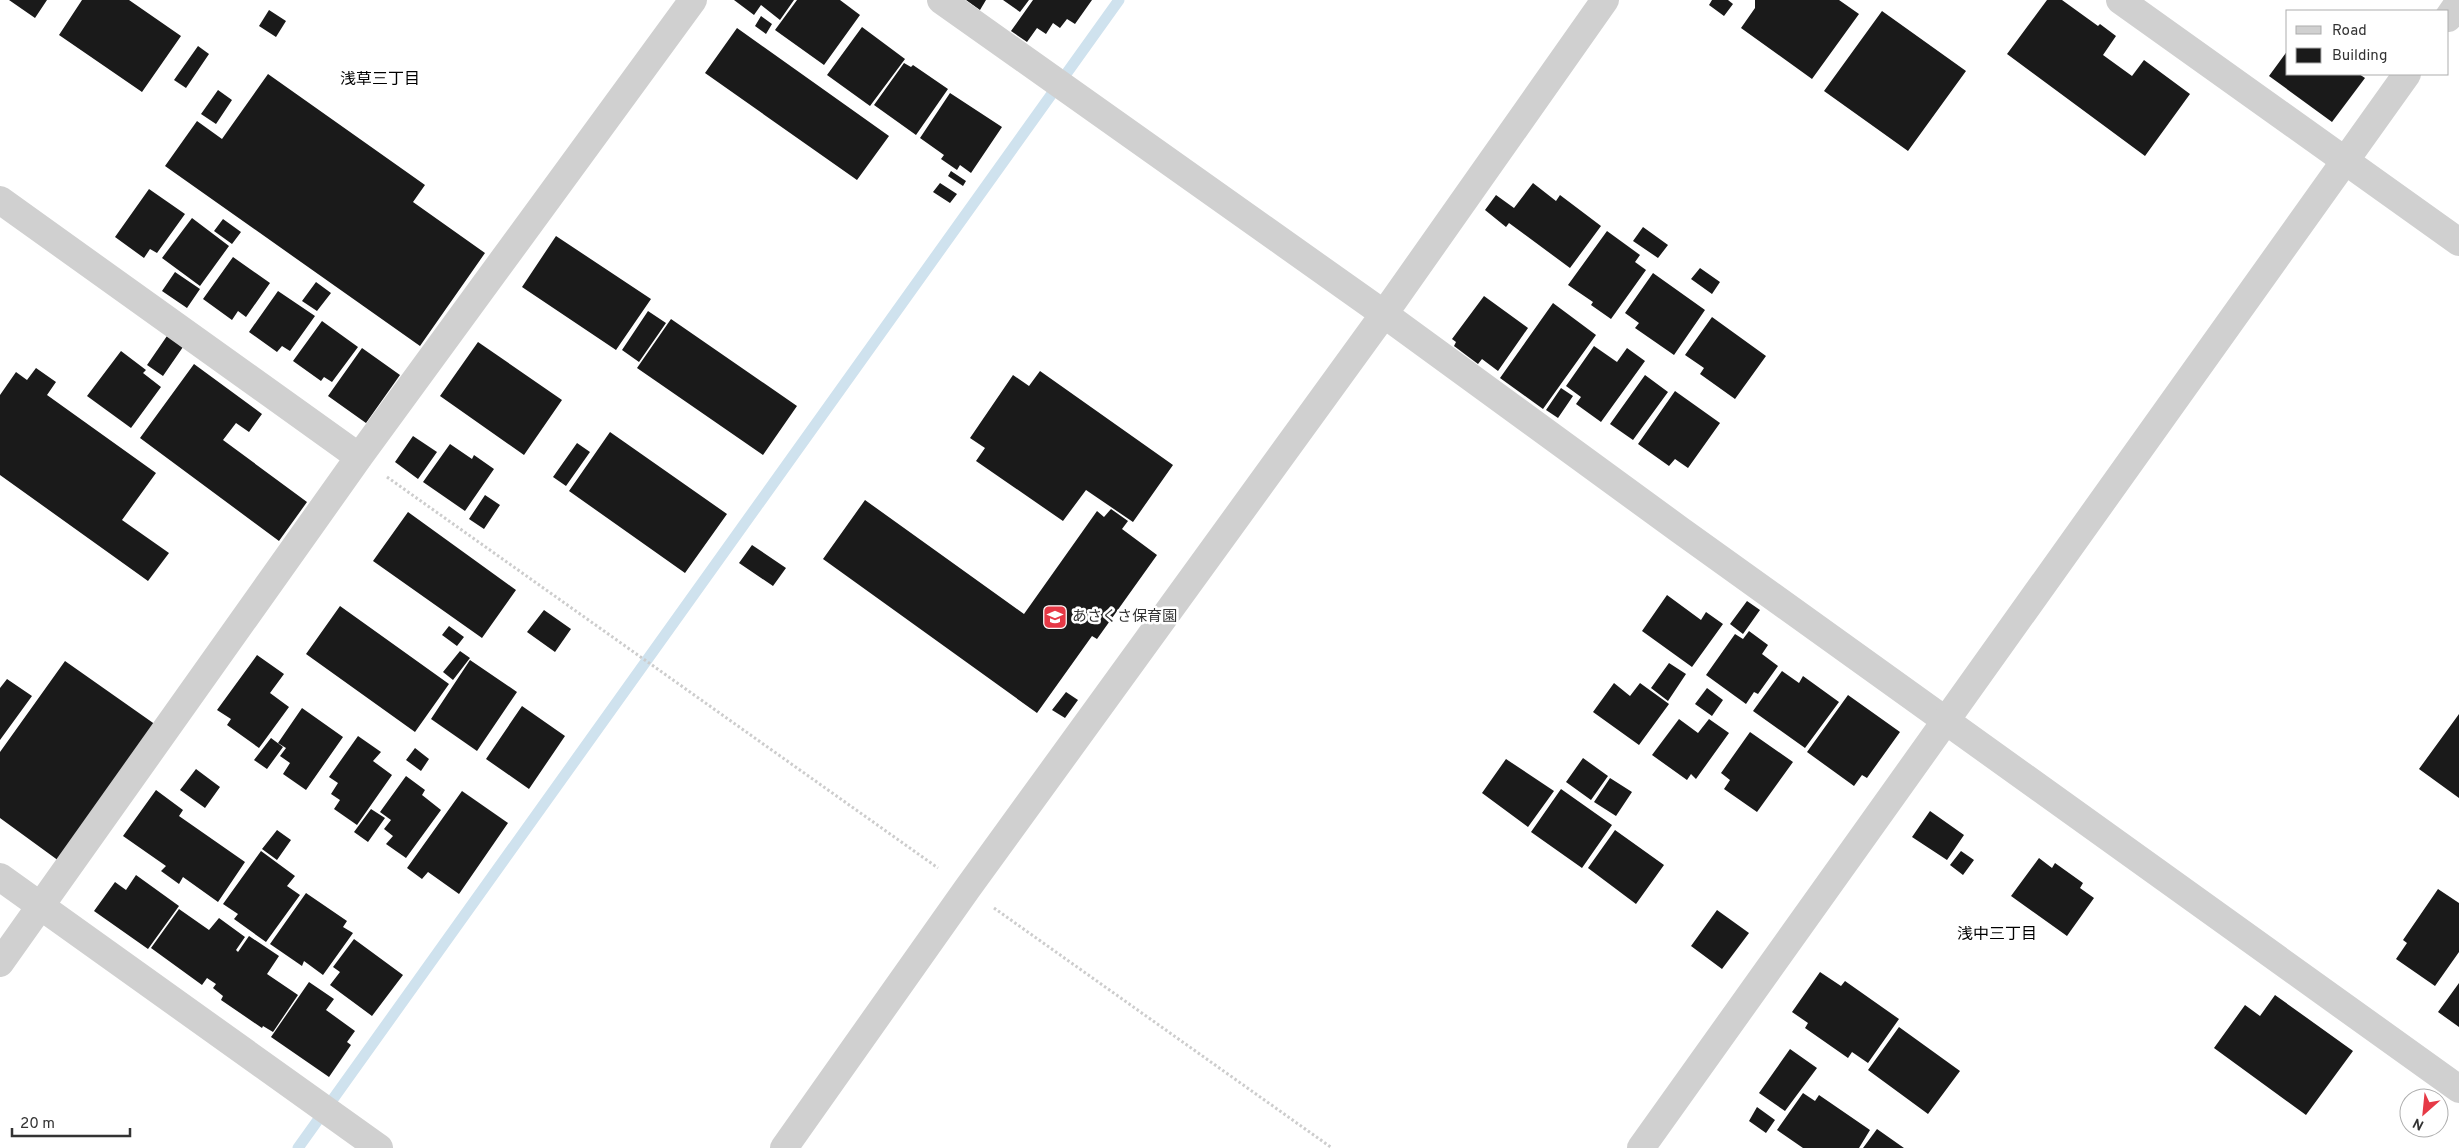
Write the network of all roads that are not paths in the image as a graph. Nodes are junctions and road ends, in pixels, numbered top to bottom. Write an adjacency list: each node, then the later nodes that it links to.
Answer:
1 (692, 0): 12 (street)
2 (941, 0): 11 (street)
3 (1606, 0): 11 (street)
4 (2120, 0): 8 (street)
5 (2459, 2): 6 (street)
6 (2449, 17)
7 (2406, 75): 8 (street)
8 (2345, 160): 10 (street); 13 (street)
9 (0, 200): 12 (street)
10 (2459, 242)
11 (1384, 314): 13 (street); 19 (street)
12 (359, 457): 15 (street)
13 (1945, 719): 17 (street); 20 (street)
14 (0, 877): 15 (street)
15 (40, 906): 16 (street); 18 (street)
16 (0, 963)
17 (2459, 1089)
18 (379, 1148)
19 (784, 1148)
20 (1641, 1148)

